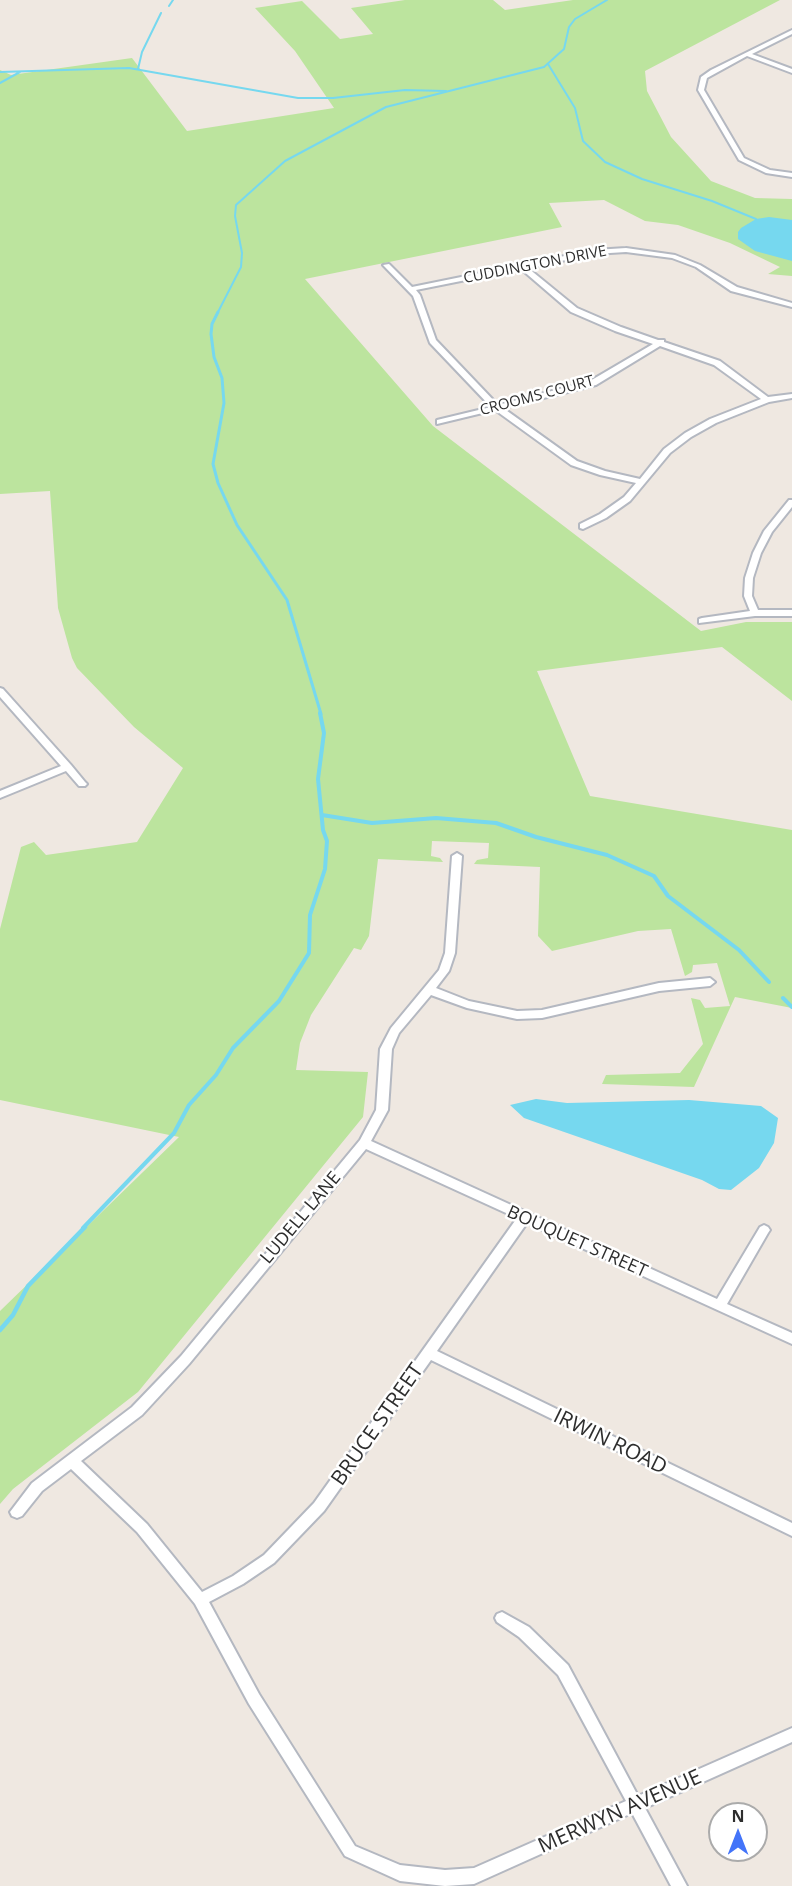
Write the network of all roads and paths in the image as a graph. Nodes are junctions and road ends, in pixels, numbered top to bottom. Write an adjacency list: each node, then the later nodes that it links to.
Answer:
1 (792, 32): 2 (street)
2 (746, 54): 3 (street); 4 (street)
3 (792, 71)
4 (792, 175)
5 (387, 265): 7 (street)
6 (523, 267): 7 (street, CUDDINGTON DRIVE); 8 (street, CUDDINGTON DRIVE); 9 (street)
7 (412, 289): 12 (street)
8 (792, 305)
9 (661, 342): 11 (street); 12 (street, CROOMS COURT)
10 (792, 396): 11 (street)
11 (766, 400): 14 (street)
12 (497, 408): 13 (street, CROOMS COURT); 14 (street)
13 (440, 422)
14 (639, 481): 16 (street)
15 (792, 502): 17 (street)
16 (583, 526)
17 (755, 613): 18 (street); 19 (street)
18 (792, 613)
19 (702, 621)
20 (0, 692): 21 (street)
21 (68, 768): 22 (street); 23 (street)
22 (82, 784)
23 (0, 795)
24 (457, 856): 26 (street, LUDELL LANE)
25 (710, 982): 26 (street)
26 (429, 990): 27 (street, LUDELL LANE)
27 (363, 1143): 28 (street, BOUQUET STREET); 33 (street, LUDELL LANE)
28 (525, 1218): 30 (street, BOUQUET STREET); 32 (street, BRUCE STREET)
29 (764, 1230): 30 (street)
30 (719, 1306): 31 (street, BOUQUET STREET)
31 (792, 1339)
32 (429, 1353): 35 (street, IRWIN ROAD); 36 (street, BRUCE STREET)
33 (73, 1462): 34 (street, LUDELL LANE); 36 (street, MERWYN AVENUE)
34 (17, 1512)
35 (792, 1530)
36 (200, 1600): 39 (street, MERWYN AVENUE)
37 (502, 1618): 39 (street)
38 (792, 1735): 39 (street, MERWYN AVENUE)
39 (635, 1805): 40 (street)
40 (680, 1886)

